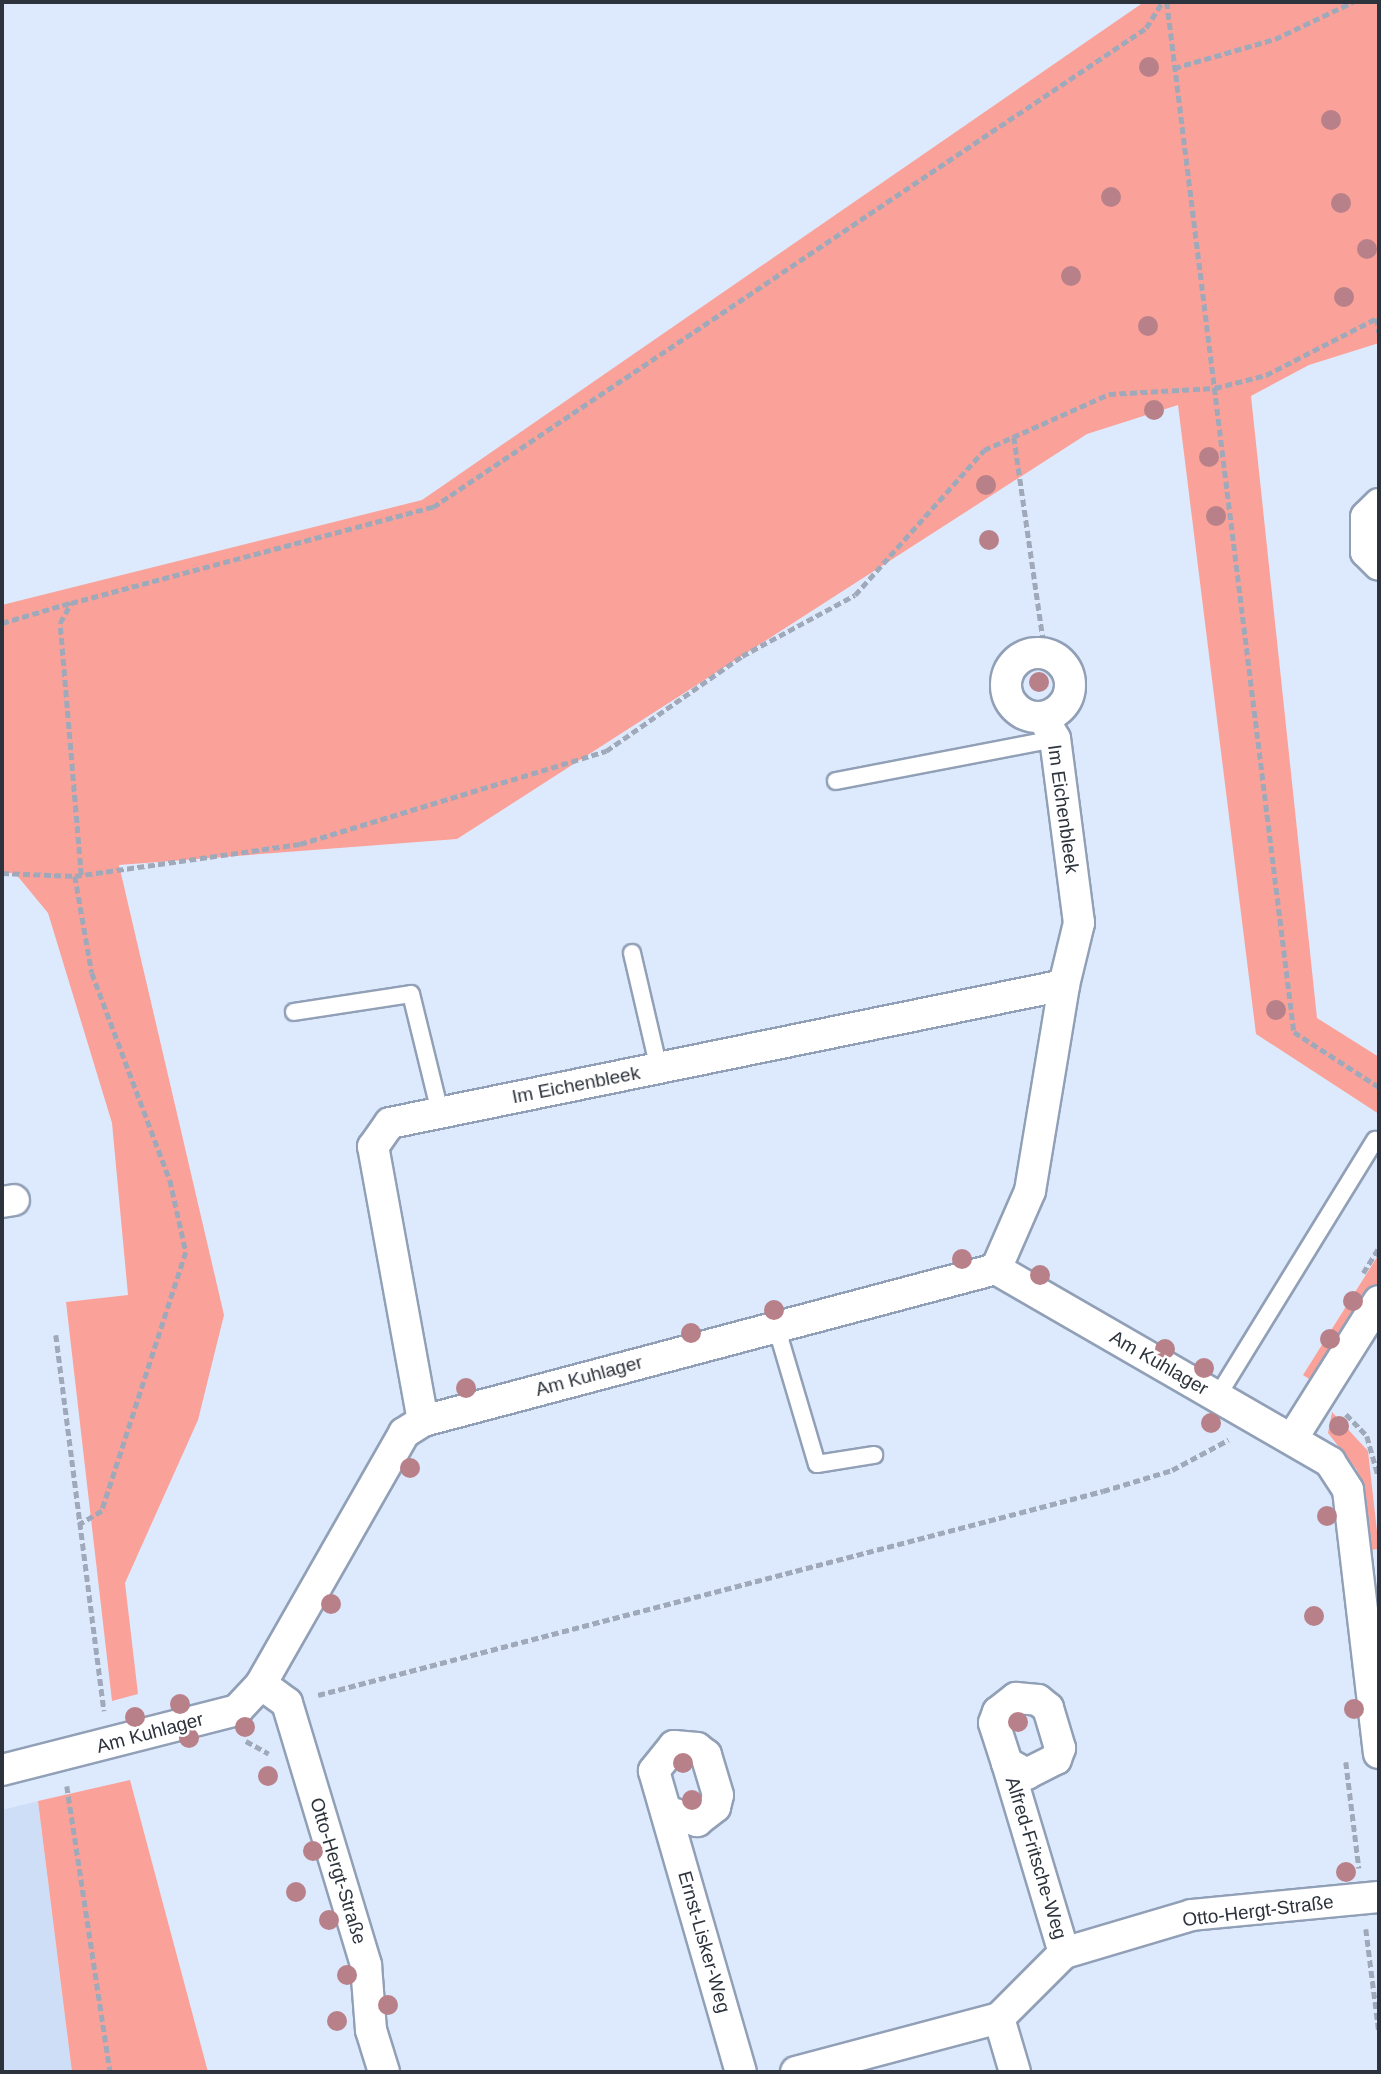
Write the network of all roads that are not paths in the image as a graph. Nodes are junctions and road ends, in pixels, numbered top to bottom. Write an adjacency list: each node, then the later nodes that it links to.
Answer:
1 (1379, 504): 2 (street)
2 (1379, 565)
3 (1049, 728): 3 (street, Im Eichenbleek); 4 (lane); 6 (street, Im Eichenbleek)
4 (836, 781)
5 (632, 953): 8 (lane)
6 (1064, 985): 8 (street, Im Eichenbleek); 11 (street, Im Eichenbleek)
7 (294, 1012): 9 (lane)
8 (659, 1069): 9 (street, Im Eichenbleek)
9 (440, 1112): 15 (street, Im Eichenbleek)
10 (1375, 1140): 14 (lane)
11 (996, 1269): 13 (street, Am Kuhlager); 14 (street, Am Kuhlager)
12 (1369, 1290): 16 (street)
13 (776, 1326): 15 (street, Am Kuhlager); 17 (lane)
14 (1217, 1396): 16 (street, Am Kuhlager)
15 (423, 1421): 18 (street, Am Kuhlager)
16 (1292, 1439): 19 (street, Am Kuhlager)
17 (874, 1455)
18 (261, 1684): 21 (street, Am Kuhlager); 26 (street, Otto-Hergt-Straße)
19 (1379, 1753)
20 (1007, 1763): 24 (street, Alfred-Fritsche-Weg)
21 (2, 1770)
22 (666, 1811): 27 (street, Ernst-Lisker-Weg)
23 (1371, 1898): 24 (street, Otto-Hergt-Straße)
24 (1064, 1954): 25 (street, Otto-Hergt-Straße)
25 (999, 2018): 28 (street, Otto-Hergt-Straße); 29 (street)
26 (384, 2072)
27 (741, 2072)
28 (796, 2072)
29 (1014, 2072)

